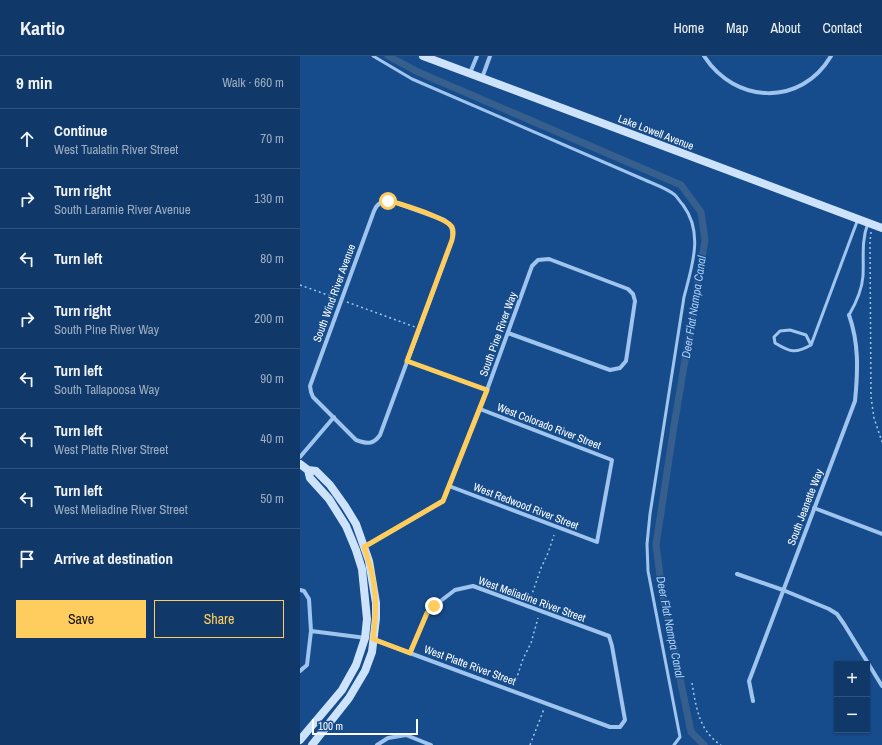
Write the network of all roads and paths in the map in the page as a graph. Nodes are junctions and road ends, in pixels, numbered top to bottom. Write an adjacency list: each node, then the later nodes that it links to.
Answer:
1 (373, 56): 53 (lane)
2 (423, 56): 7 (street, Lake Lowell Avenue)
3 (477, 56): 7 (street)
4 (490, 56): 8 (street)
5 (704, 56): 6 (street)
6 (831, 56)
7 (470, 73): 8 (street, Lake Lowell Avenue)
8 (482, 78): 9 (street, Lake Lowell Avenue)
9 (858, 219): 10 (street, Lake Lowell Avenue); 17 (lane)
10 (870, 224): 11 (street, Lake Lowell Avenue); 14 (lane); 22 (path)
11 (882, 228)
12 (300, 285): 13 (path)
13 (341, 300): 15 (path); 15 (street, South Wind River Avenue); 21 (street, South Wind River Avenue)
14 (849, 315): 27 (street, South Jeanette Way)
15 (419, 328): 18 (street)
16 (508, 333): 16 (street, South Pine River Way); 19 (street, South Pine River Way)
17 (811, 345): 17 (lane)
18 (407, 361): 19 (path); 21 (street)
19 (487, 390): 20 (street, South Pine River Way)
20 (480, 409): 26 (street, South Pine River Way); 30 (street, West Colorado River Street)
21 (334, 417): 23 (street)
22 (882, 442)
23 (300, 457)
24 (300, 464): 25 (street)
25 (308, 470): 31 (street); 32 (street)
26 (449, 486): 30 (street, West Redwood River Street); 31 (street, South Pine River Way)
27 (814, 508): 28 (street); 35 (street, South Jeanette Way)
28 (882, 534)
29 (554, 535): 36 (path)
30 (597, 542)
31 (364, 547): 32 (street, South Pine River Way); 39 (street)
32 (356, 550): 39 (street)
33 (737, 574): 35 (street)
34 (300, 590): 38 (street)
35 (783, 590): 44 (street); 45 (street, South Jeanette Way)
36 (531, 597)
37 (538, 618): 42 (path)
38 (310, 631): 39 (street, West Platte River Street); 41 (street)
39 (369, 638): 40 (street, West Platte River Street); 48 (street); 49 (street)
40 (410, 653): 46 (street, West Platte River Street); 47 (street, West Meliadine River Street)
41 (300, 671)
42 (516, 680)
43 (692, 683): 54 (path)
44 (882, 686)
45 (753, 701)
46 (546, 703): 47 (street, West Platte River Street); 52 (path)
47 (620, 727)
48 (300, 740)
49 (312, 745)
50 (377, 745): 51 (street)
51 (431, 745)
52 (530, 745)
53 (674, 745)
54 (721, 745)

